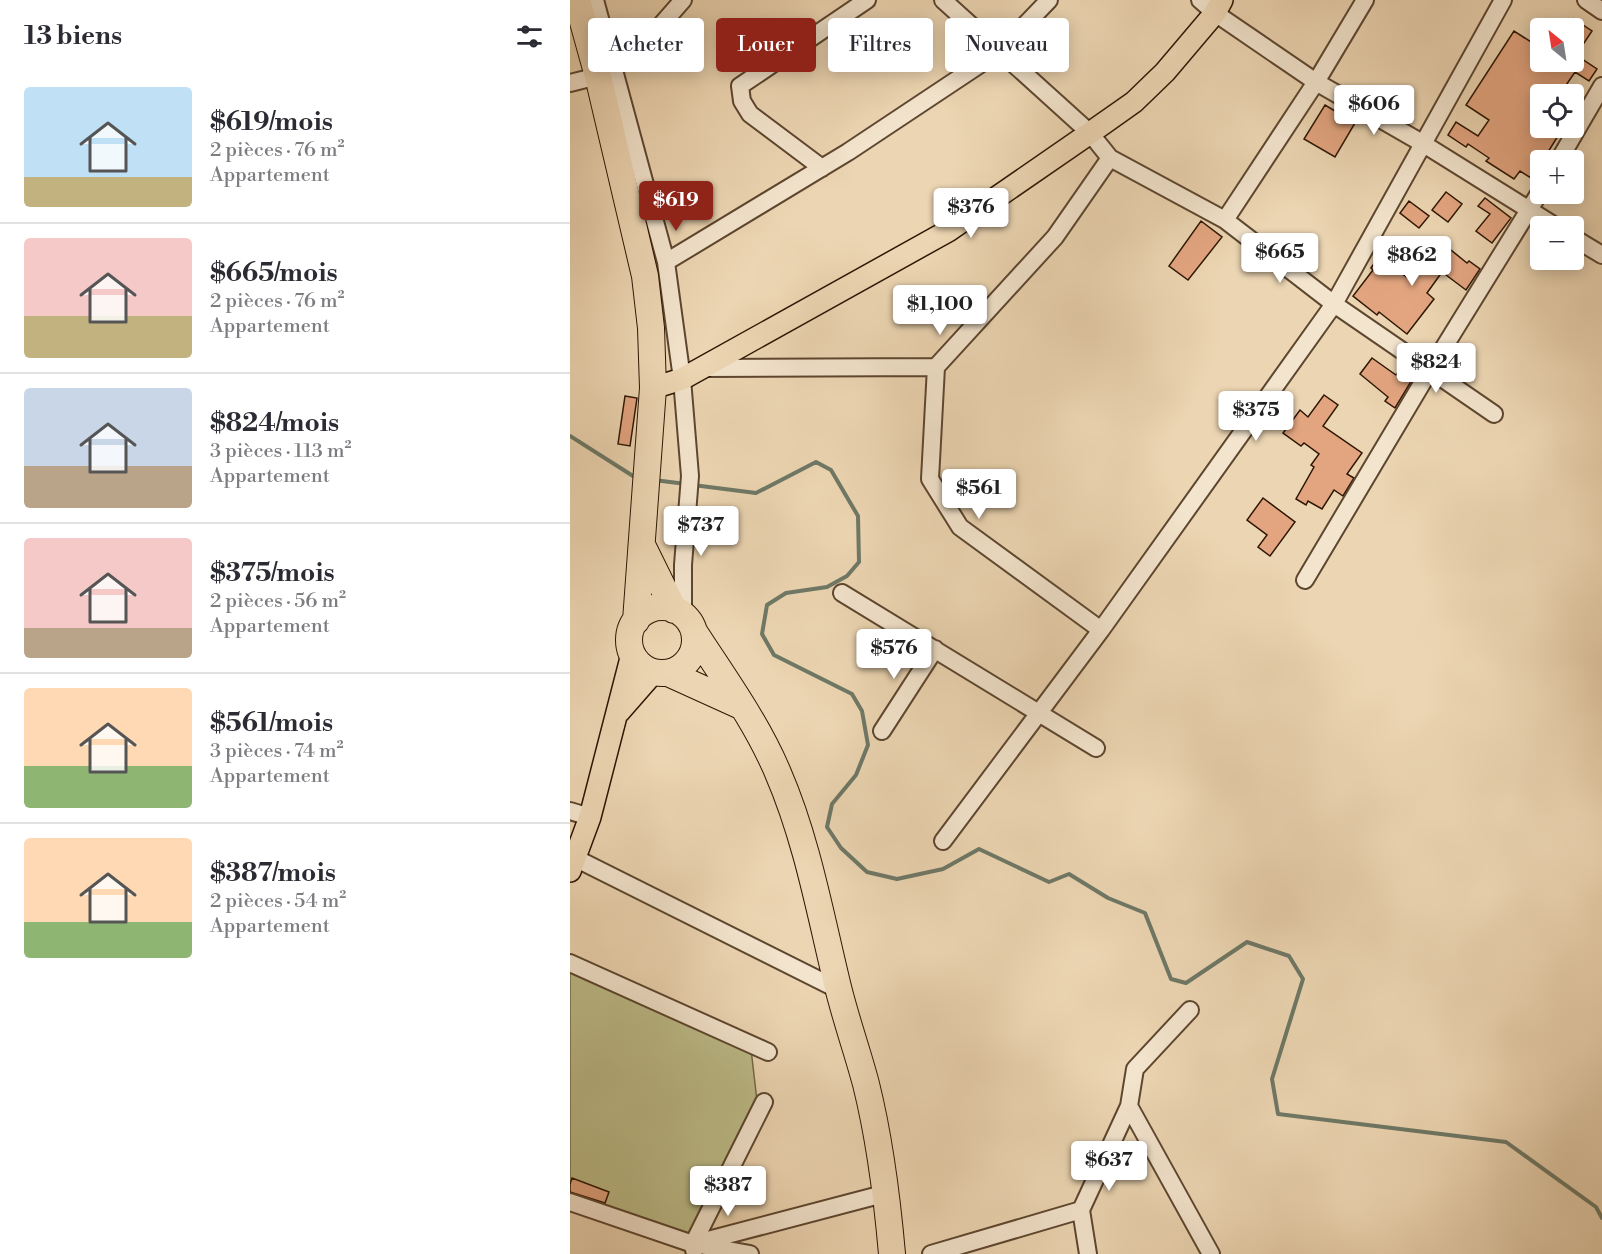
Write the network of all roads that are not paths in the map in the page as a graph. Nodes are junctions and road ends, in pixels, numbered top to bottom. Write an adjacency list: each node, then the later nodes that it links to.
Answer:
1 (577, 0): 16 (highway)
2 (595, 0): 12 (street)
3 (683, 0): 13 (street)
4 (867, 0): 27 (street)
5 (943, 0): 14 (street)
6 (1049, 0): 15 (street)
7 (1365, 0): 20 (street)
8 (1503, 0): 24 (street)
9 (1586, 0): 11 (street)
10 (1212, 4): 20 (street); 23 (main road)
11 (1602, 11)
12 (598, 18)
13 (667, 18)
14 (963, 18)
15 (1032, 18)
16 (588, 27)
17 (606, 72): 21 (street); 34 (street); 40 (highway)
18 (968, 72): 27 (street)
19 (1023, 72): 23 (street)
20 (1316, 82): 24 (street); 31 (street)
21 (570, 83)
22 (1602, 86): 25 (street)
23 (1090, 133): 26 (street); 37 (main road)
24 (1422, 143): 29 (street); 35 (street)
25 (1565, 150)
26 (1110, 158): 31 (street); 36 (street)
27 (822, 168): 34 (street)
28 (1533, 204): 29 (street)
29 (1529, 211): 30 (street); 38 (street)
30 (1538, 216)
31 (1225, 220): 35 (street)
32 (1584, 244): 33 (street)
33 (1602, 255)
34 (666, 262): 39 (street)
35 (1334, 304): 38 (street); 47 (street)
36 (936, 367): 37 (street); 47 (street)
37 (702, 368): 39 (main road)
38 (1430, 370): 41 (street); 43 (street)
39 (682, 379): 40 (main road); 45 (street)
40 (652, 388): 42 (highway)
41 (1494, 414)
42 (641, 543): 45 (highway); 46 (highway)
43 (1305, 580)
44 (842, 592): 48 (street)
45 (684, 619): 46 (highway); 50 (highway); 51 (highway)
46 (636, 621): 49 (highway)
47 (1101, 630): 52 (street)
48 (935, 649): 52 (street); 54 (street)
49 (632, 654): 50 (highway); 53 (main road)
50 (661, 672): 51 (highway); 53 (main road)
51 (743, 707): 60 (highway)
52 (1038, 713): 55 (street); 57 (street)
53 (617, 715): 56 (main road)
54 (882, 731)
55 (1096, 748)
56 (580, 814): 58 (main road)
57 (943, 841)
58 (572, 865): 60 (street)
59 (570, 963): 62 (street)
60 (839, 990): 65 (highway)
61 (1190, 1010): 64 (street)
62 (768, 1052)
63 (764, 1102): 68 (street)
64 (1129, 1106): 67 (street); 73 (street)
65 (887, 1193): 68 (street); 70 (highway)
66 (570, 1202): 68 (street)
67 (1081, 1210): 71 (street); 72 (street)
68 (694, 1249): 69 (street)
69 (750, 1254)
70 (892, 1254)
71 (932, 1254)
72 (1088, 1254)
73 (1212, 1254)

